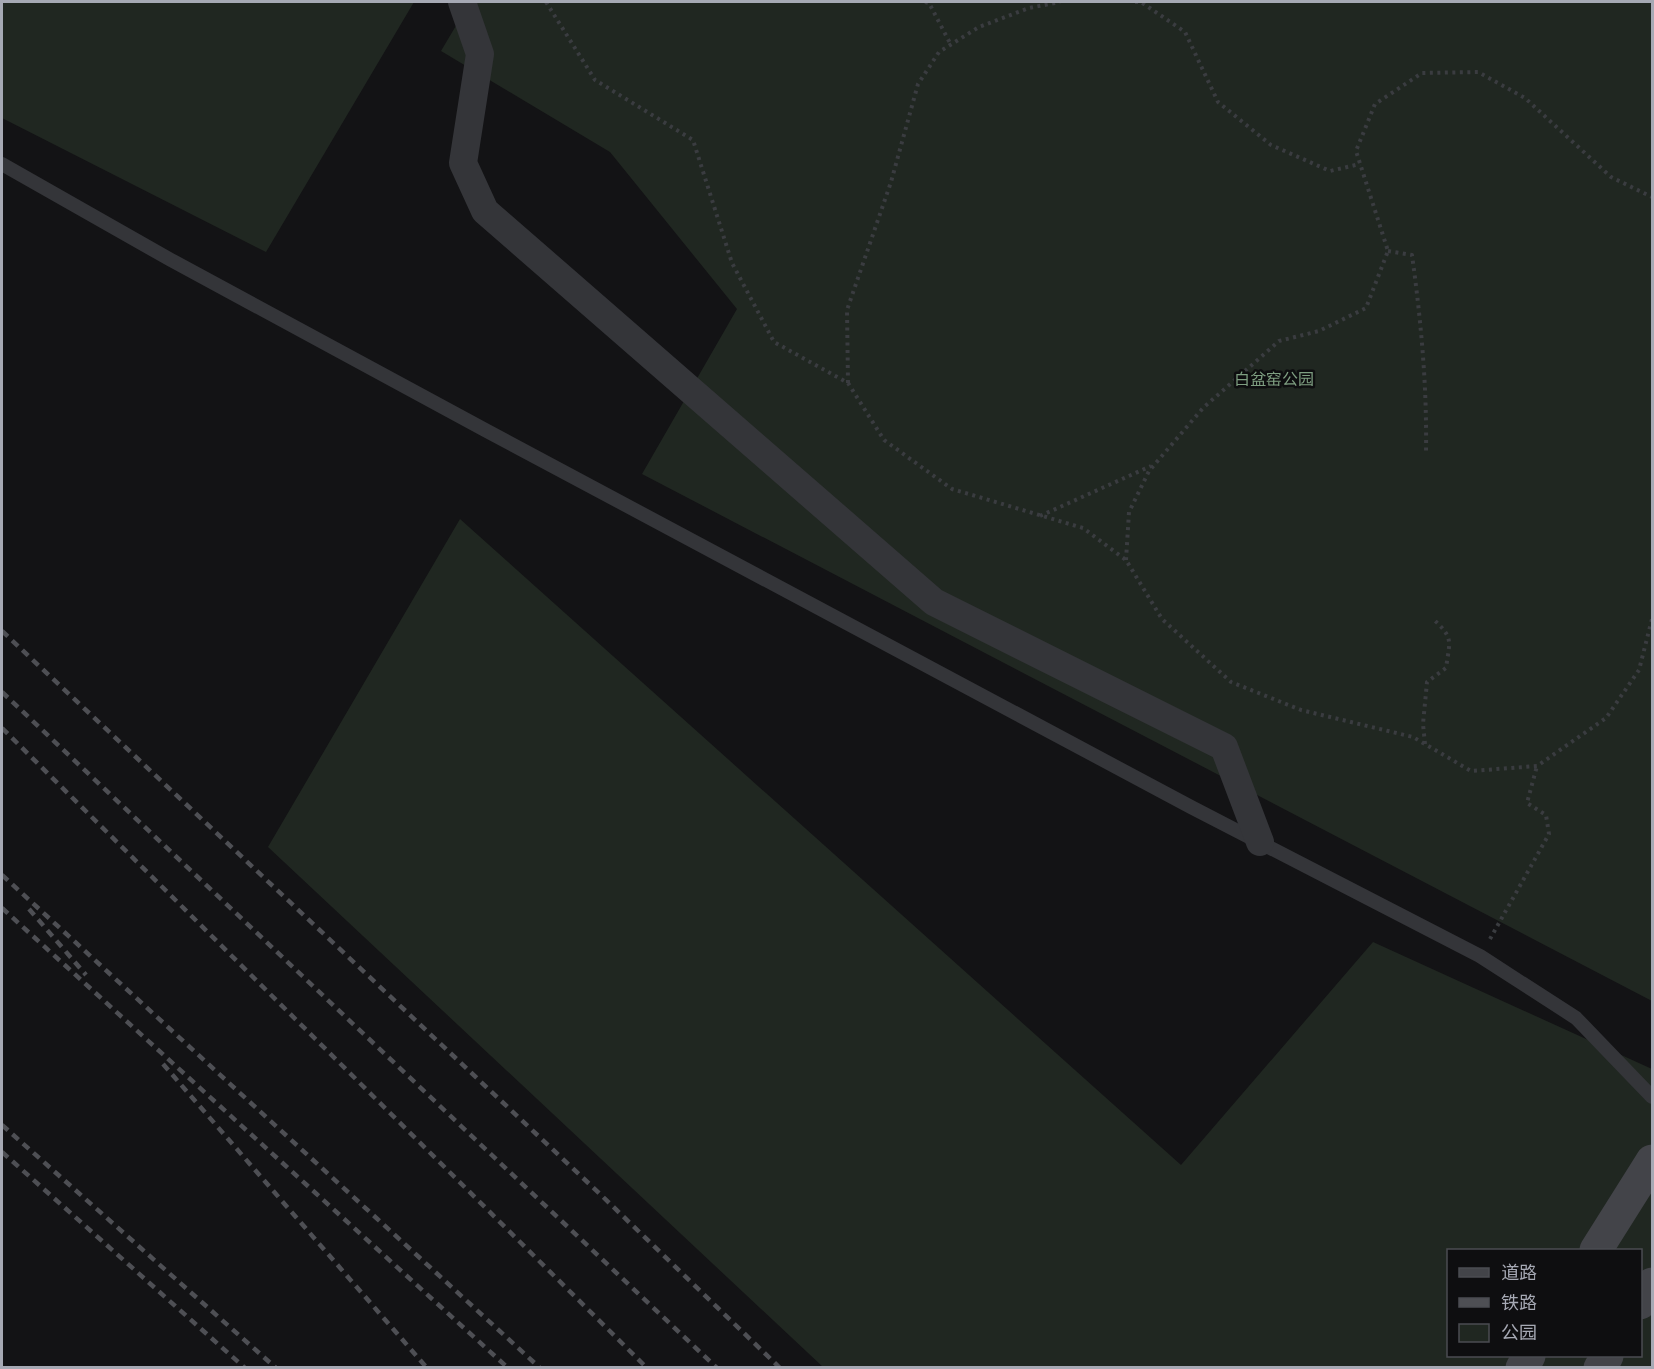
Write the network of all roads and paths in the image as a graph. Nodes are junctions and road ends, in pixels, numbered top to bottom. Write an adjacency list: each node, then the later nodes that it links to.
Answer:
1 (462, 2): 20 (street)
2 (546, 2): 11 (path)
3 (925, 2): 6 (path)
4 (1060, 2): 6 (path)
5 (1135, 2): 8 (path)
6 (951, 45): 11 (path)
7 (2, 164): 20 (lane)
8 (1360, 164): 9 (path); 10 (path)
9 (1653, 197)
10 (1388, 252): 12 (path); 13 (path)
11 (848, 383): 14 (path)
12 (1426, 452)
13 (1154, 465): 14 (path); 15 (path)
14 (1040, 516): 15 (path)
15 (1126, 560): 18 (path)
16 (1432, 618): 18 (path)
17 (1653, 619): 19 (path)
18 (1425, 744): 19 (path)
19 (1537, 766): 21 (path)
20 (1260, 842): 21 (lane)
21 (1480, 956): 22 (lane)
22 (1653, 1097)
23 (1653, 1161): 24 (main road)
24 (1597, 1249)
25 (1653, 1284): 26 (main road)
26 (1642, 1302)

